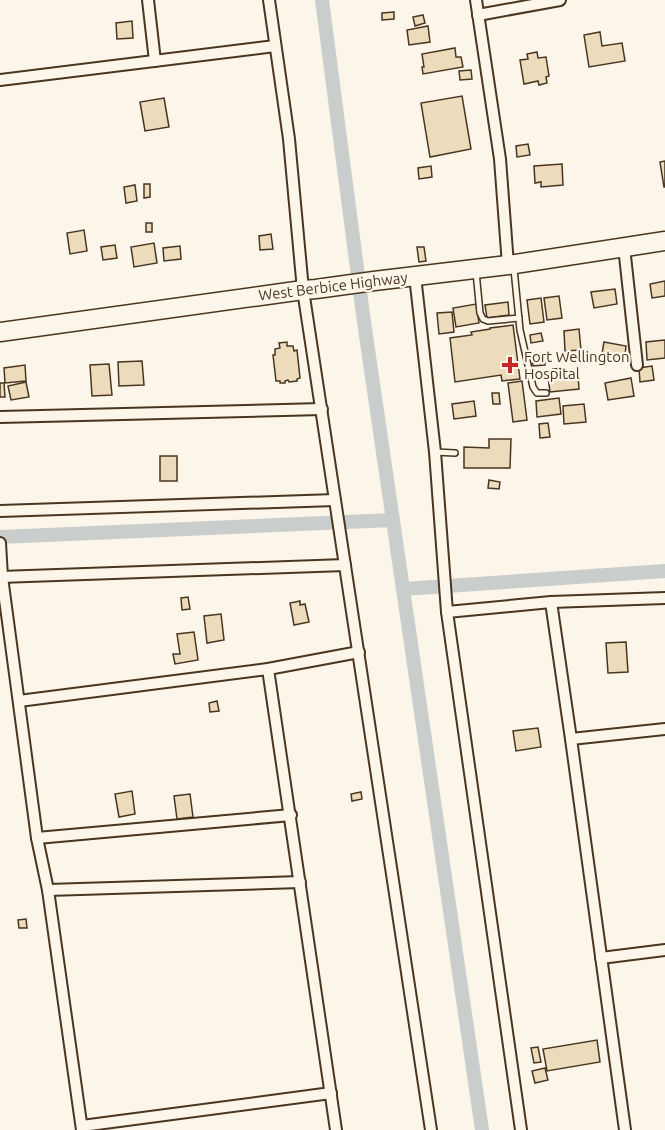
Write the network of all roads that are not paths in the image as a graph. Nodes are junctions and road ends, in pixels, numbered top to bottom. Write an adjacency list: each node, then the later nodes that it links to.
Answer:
1 (148, 0): 7 (street)
2 (269, 0): 6 (street)
3 (476, 0): 5 (street)
4 (560, 0): 5 (street)
5 (478, 15): 11 (street)
6 (275, 46): 7 (street); 14 (street)
7 (155, 61): 8 (street)
8 (0, 80)
9 (665, 241): 10 (main road, West Berbice Highway)
10 (624, 247): 11 (main road, West Berbice Highway); 17 (street)
11 (511, 265): 12 (main road, West Berbice Highway); 15 (lane)
12 (476, 268): 13 (main road, West Berbice Highway); 15 (lane)
13 (415, 276): 14 (main road, West Berbice Highway); 21 (street)
14 (310, 290): 16 (main road, West Berbice Highway); 19 (street)
15 (519, 318): 18 (lane)
16 (0, 332)
17 (637, 365)
18 (546, 393)
19 (322, 409): 20 (street); 23 (street)
20 (0, 417)
21 (435, 452): 22 (lane); 30 (street)
22 (455, 453)
23 (335, 500): 24 (street); 26 (street)
24 (0, 511)
25 (0, 543): 27 (street)
26 (345, 565): 27 (street); 31 (street)
27 (1, 577): 33 (street)
28 (665, 598): 29 (street)
29 (550, 602): 30 (street); 35 (street)
30 (447, 612): 46 (street)
31 (359, 652): 32 (street); 45 (street)
32 (268, 669): 33 (street); 36 (street)
33 (19, 702): 37 (street)
34 (665, 729): 35 (street)
35 (572, 740): 41 (street)
36 (291, 816): 37 (street); 38 (street)
37 (37, 838): 39 (street)
38 (300, 882): 39 (street); 42 (street)
39 (48, 890): 43 (street)
40 (665, 950): 41 (street)
41 (601, 958): 47 (street)
42 (331, 1093): 43 (street); 44 (street)
43 (82, 1128)
44 (336, 1130)
45 (430, 1130)
46 (521, 1130)
47 (626, 1130)

